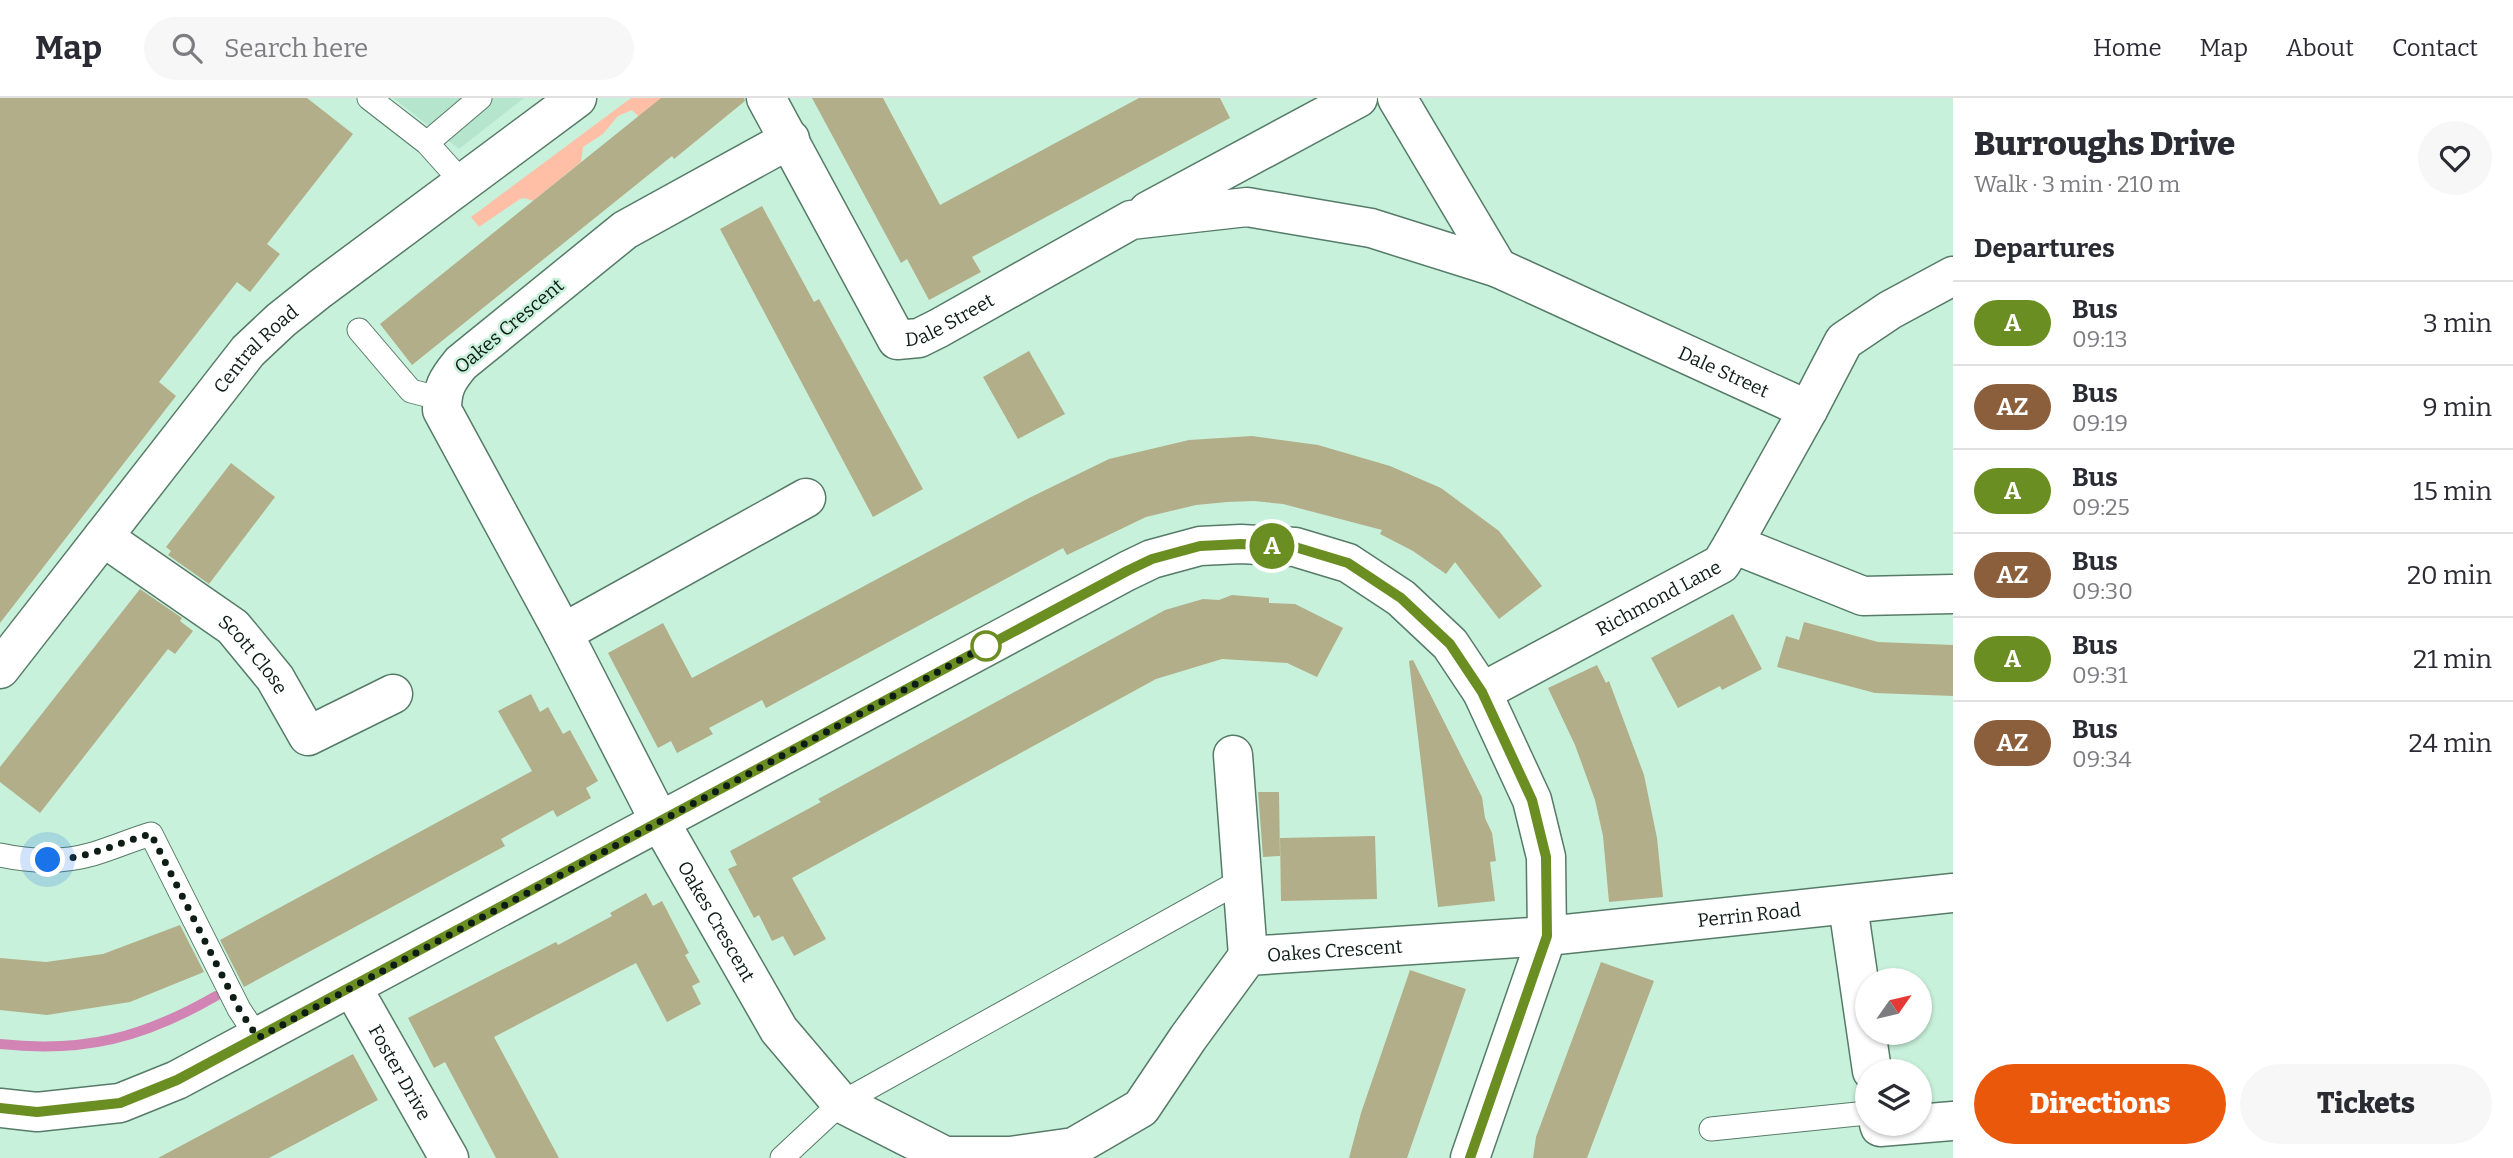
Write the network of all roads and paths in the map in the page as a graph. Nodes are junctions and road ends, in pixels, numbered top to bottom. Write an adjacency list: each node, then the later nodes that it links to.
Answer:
1 (369, 98): 8 (lane)
2 (480, 98): 8 (lane)
3 (577, 98): 9 (street, Central Road)
4 (766, 98): 7 (street, Dale Street)
5 (1357, 98): 10 (street, Dale Street)
6 (1397, 98): 11 (street)
7 (790, 139): 10 (street, Dale Street); 14 (street, Oakes Crescent)
8 (426, 144): 9 (lane)
9 (463, 182): 17 (street, Central Road)
10 (1130, 220): 11 (street, Dale Street)
11 (1498, 268): 15 (street, Dale Street)
12 (1953, 276): 15 (street)
13 (359, 330): 14 (lane)
14 (442, 399): 20 (street, Oakes Crescent)
15 (1808, 410): 18 (street)
16 (806, 498): 20 (street)
17 (103, 537): 21 (street, Central Road); 23 (street, Scott Close)
18 (1733, 544): 19 (street, Richmond Lane); 22 (street, Richmond Lane)
19 (1953, 594)
20 (564, 633): 25 (street, Oakes Crescent)
21 (0, 669)
22 (1482, 692): 25 (street); 30 (street)
23 (393, 694)
24 (1233, 755): 27 (street)
25 (660, 822): 32 (street); 35 (street, Oakes Crescent)
26 (0, 855): 33 (lane)
27 (1242, 880): 31 (street); 35 (lane)
28 (1953, 893): 29 (street, Perrin Road)
29 (1848, 906): 30 (street, Perrin Road); 34 (street)
30 (1547, 936): 31 (street, Oakes Crescent); 43 (street)
31 (1248, 956): 35 (street, Oakes Crescent)
32 (352, 987): 33 (street); 41 (street, Foster Drive)
33 (258, 1038): 36 (street)
34 (1870, 1059)
35 (841, 1103): 42 (lane)
36 (0, 1108)
37 (1855, 1113): 40 (lane)
38 (1953, 1121): 39 (street)
39 (1932, 1123)
40 (1711, 1129)
41 (449, 1158)
42 (782, 1158)
43 (1470, 1158)

